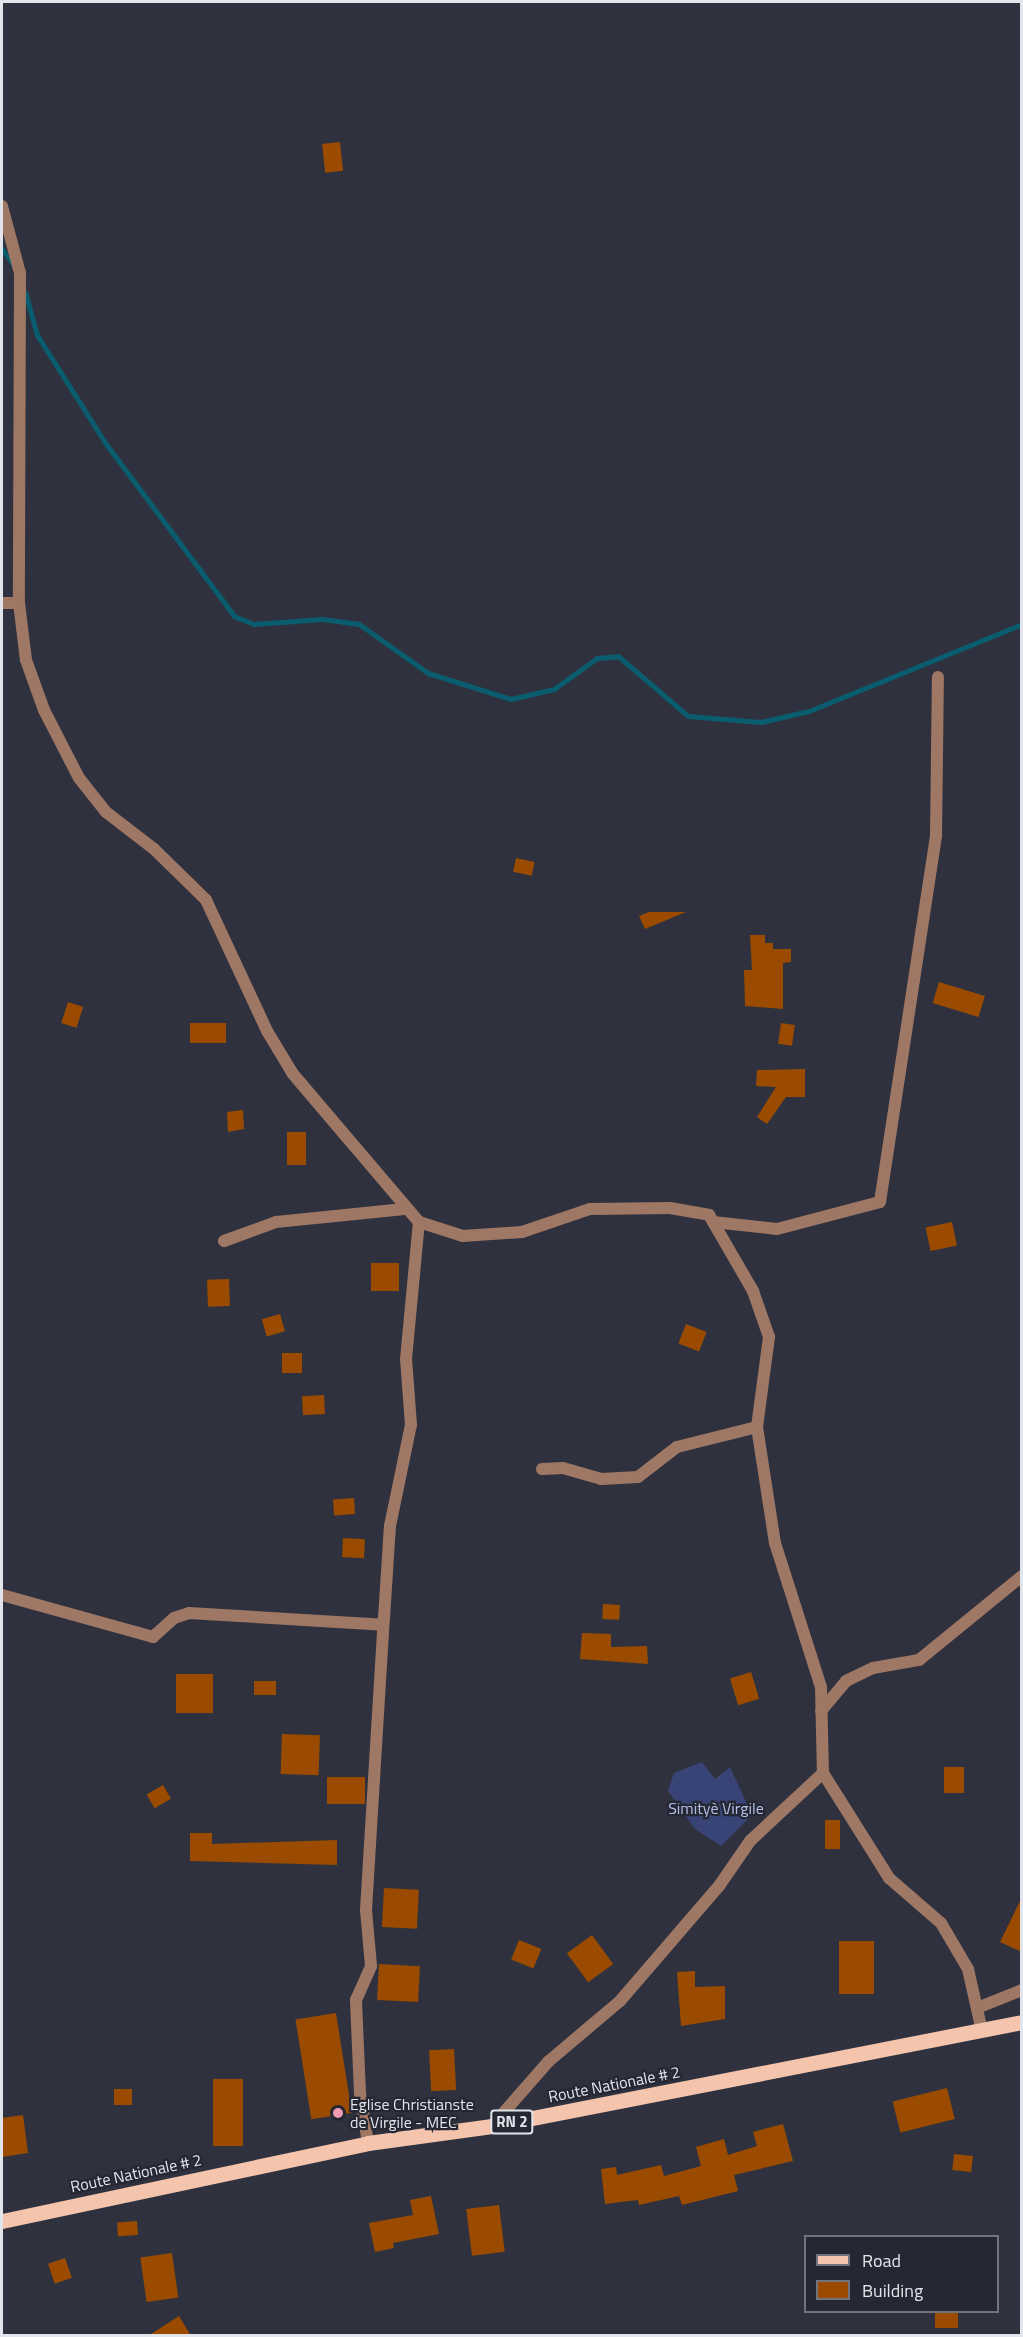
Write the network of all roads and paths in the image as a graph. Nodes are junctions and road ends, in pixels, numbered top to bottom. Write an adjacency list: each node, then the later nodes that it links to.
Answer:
1 (2, 206): 3 (street)
2 (2, 603): 3 (street)
3 (19, 603): 5 (street)
4 (938, 677): 7 (street)
5 (404, 1209): 6 (street); 8 (street)
6 (419, 1222): 7 (street); 13 (street)
7 (713, 1222): 9 (street)
8 (224, 1241)
9 (758, 1427): 10 (street); 14 (street)
10 (542, 1469)
11 (1022, 1576): 14 (street)
12 (2, 1595): 13 (street)
13 (383, 1625): 21 (street)
14 (821, 1711): 15 (street)
15 (823, 1773): 17 (street); 20 (street)
16 (1022, 1990): 17 (street)
17 (977, 2008): 19 (street)
18 (1022, 2022): 19 (main road, Route Nationale # 2 / RN 2)
19 (982, 2031): 20 (main road, Route Nationale # 2 / RN 2)
20 (492, 2126): 21 (main road, Route Nationale # 2 / RN 2)
21 (368, 2143): 22 (main road, Route Nationale # 2 / RN 2)
22 (2, 2220)

